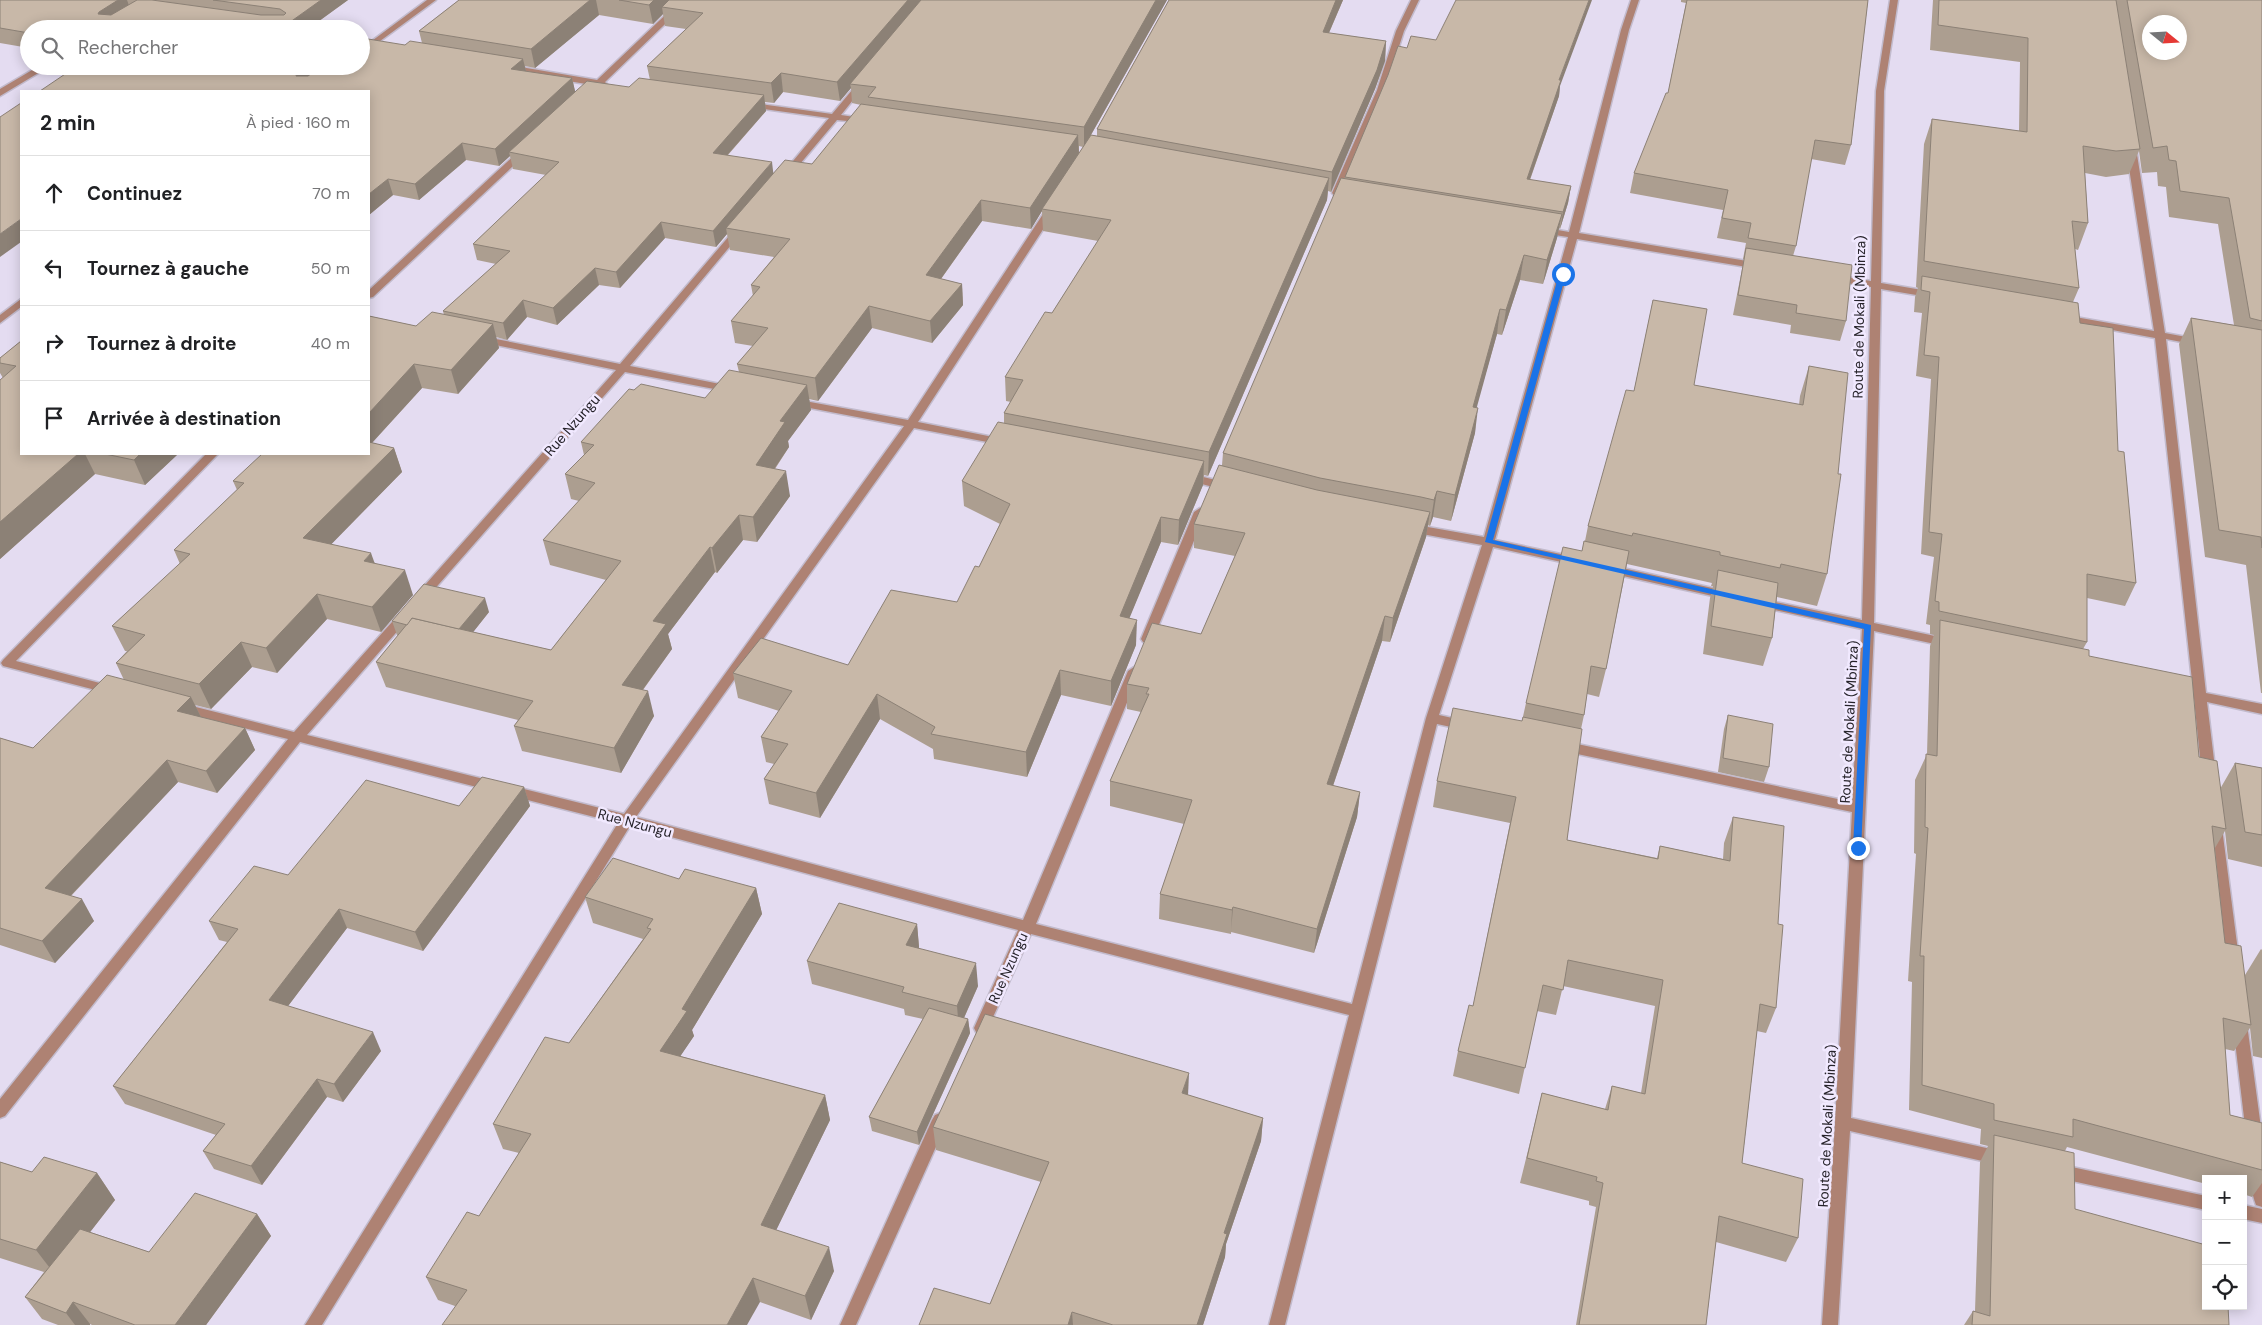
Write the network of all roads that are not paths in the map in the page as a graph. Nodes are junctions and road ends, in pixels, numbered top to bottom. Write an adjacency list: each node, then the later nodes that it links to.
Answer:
1 (432, 0): 7 (street)
2 (686, 0): 12 (street)
3 (1415, 0): 22 (street)
4 (1635, 0): 25 (street)
5 (1894, 0): 28 (street, Route de Mokali (Mbinza))
6 (370, 46): 7 (street)
7 (376, 47): 8 (street)
8 (370, 49)
9 (494, 66): 12 (street)
10 (31, 75): 13 (street)
11 (866, 80): 16 (street)
12 (604, 84): 14 (street)
13 (0, 93)
14 (584, 96)
15 (737, 102): 16 (street)
16 (835, 116): 17 (street); 20 (street)
17 (874, 122)
18 (2129, 131): 34 (street)
19 (534, 142): 29 (street)
20 (777, 185)
21 (1061, 194): 40 (street)
22 (1335, 199)
23 (745, 223): 37 (street, Rue Nzungu)
24 (1535, 229): 25 (street)
25 (1573, 236): 26 (street); 47 (street)
26 (1768, 267)
27 (1826, 277): 28 (street)
28 (1875, 285): 30 (street); 48 (street, Route de Mokali (Mbinza))
29 (370, 294)
30 (1943, 297)
31 (20, 303): 33 (street)
32 (2052, 316): 34 (street)
33 (0, 320)
34 (2160, 335): 36 (street); 53 (street)
35 (466, 336): 37 (street)
36 (2206, 344)
37 (623, 368): 38 (street); 58 (street, Rue Nzungu)
38 (738, 391)
39 (786, 400): 40 (street)
40 (911, 424): 41 (street); 63 (street)
41 (1018, 445)
42 (211, 455): 50 (street)
43 (1174, 474): 44 (street)
44 (1211, 486): 45 (street); 64 (street)
45 (1239, 490)
46 (1394, 525): 47 (street)
47 (1489, 542): 48 (street); 56 (street)
48 (1868, 627): 49 (street); 61 (street, Route de Mokali (Mbinza))
49 (1966, 647)
50 (2, 665): 52 (street)
51 (2160, 688): 53 (street)
52 (123, 693)
53 (2199, 696): 55 (street); 60 (street)
54 (171, 705): 58 (street)
55 (2262, 709)
56 (1432, 718): 57 (street); 66 (street)
57 (1477, 728)
58 (297, 738): 63 (street, Rue Nzungu); 70 (street)
59 (1549, 743): 61 (street)
60 (2210, 785)
61 (1860, 809): 71 (street, Route de Mokali (Mbinza))
62 (2214, 814): 65 (street)
63 (627, 820): 64 (street, Rue Nzungu); 78 (street)
64 (1027, 927): 66 (street); 68 (street, Rue Nzungu)
65 (2234, 972)
66 (1357, 1010): 80 (street)
67 (2238, 1012): 74 (street)
68 (974, 1045)
69 (946, 1108): 79 (street)
70 (0, 1111)
71 (1843, 1124): 72 (street); 81 (street, Route de Mokali (Mbinza))
72 (2015, 1161)
73 (2044, 1168): 75 (street)
74 (2262, 1200)
75 (2202, 1202)
76 (2247, 1213): 77 (street)
77 (2262, 1216)
78 (313, 1325)
79 (848, 1325)
80 (1277, 1325)
81 (1830, 1325)

